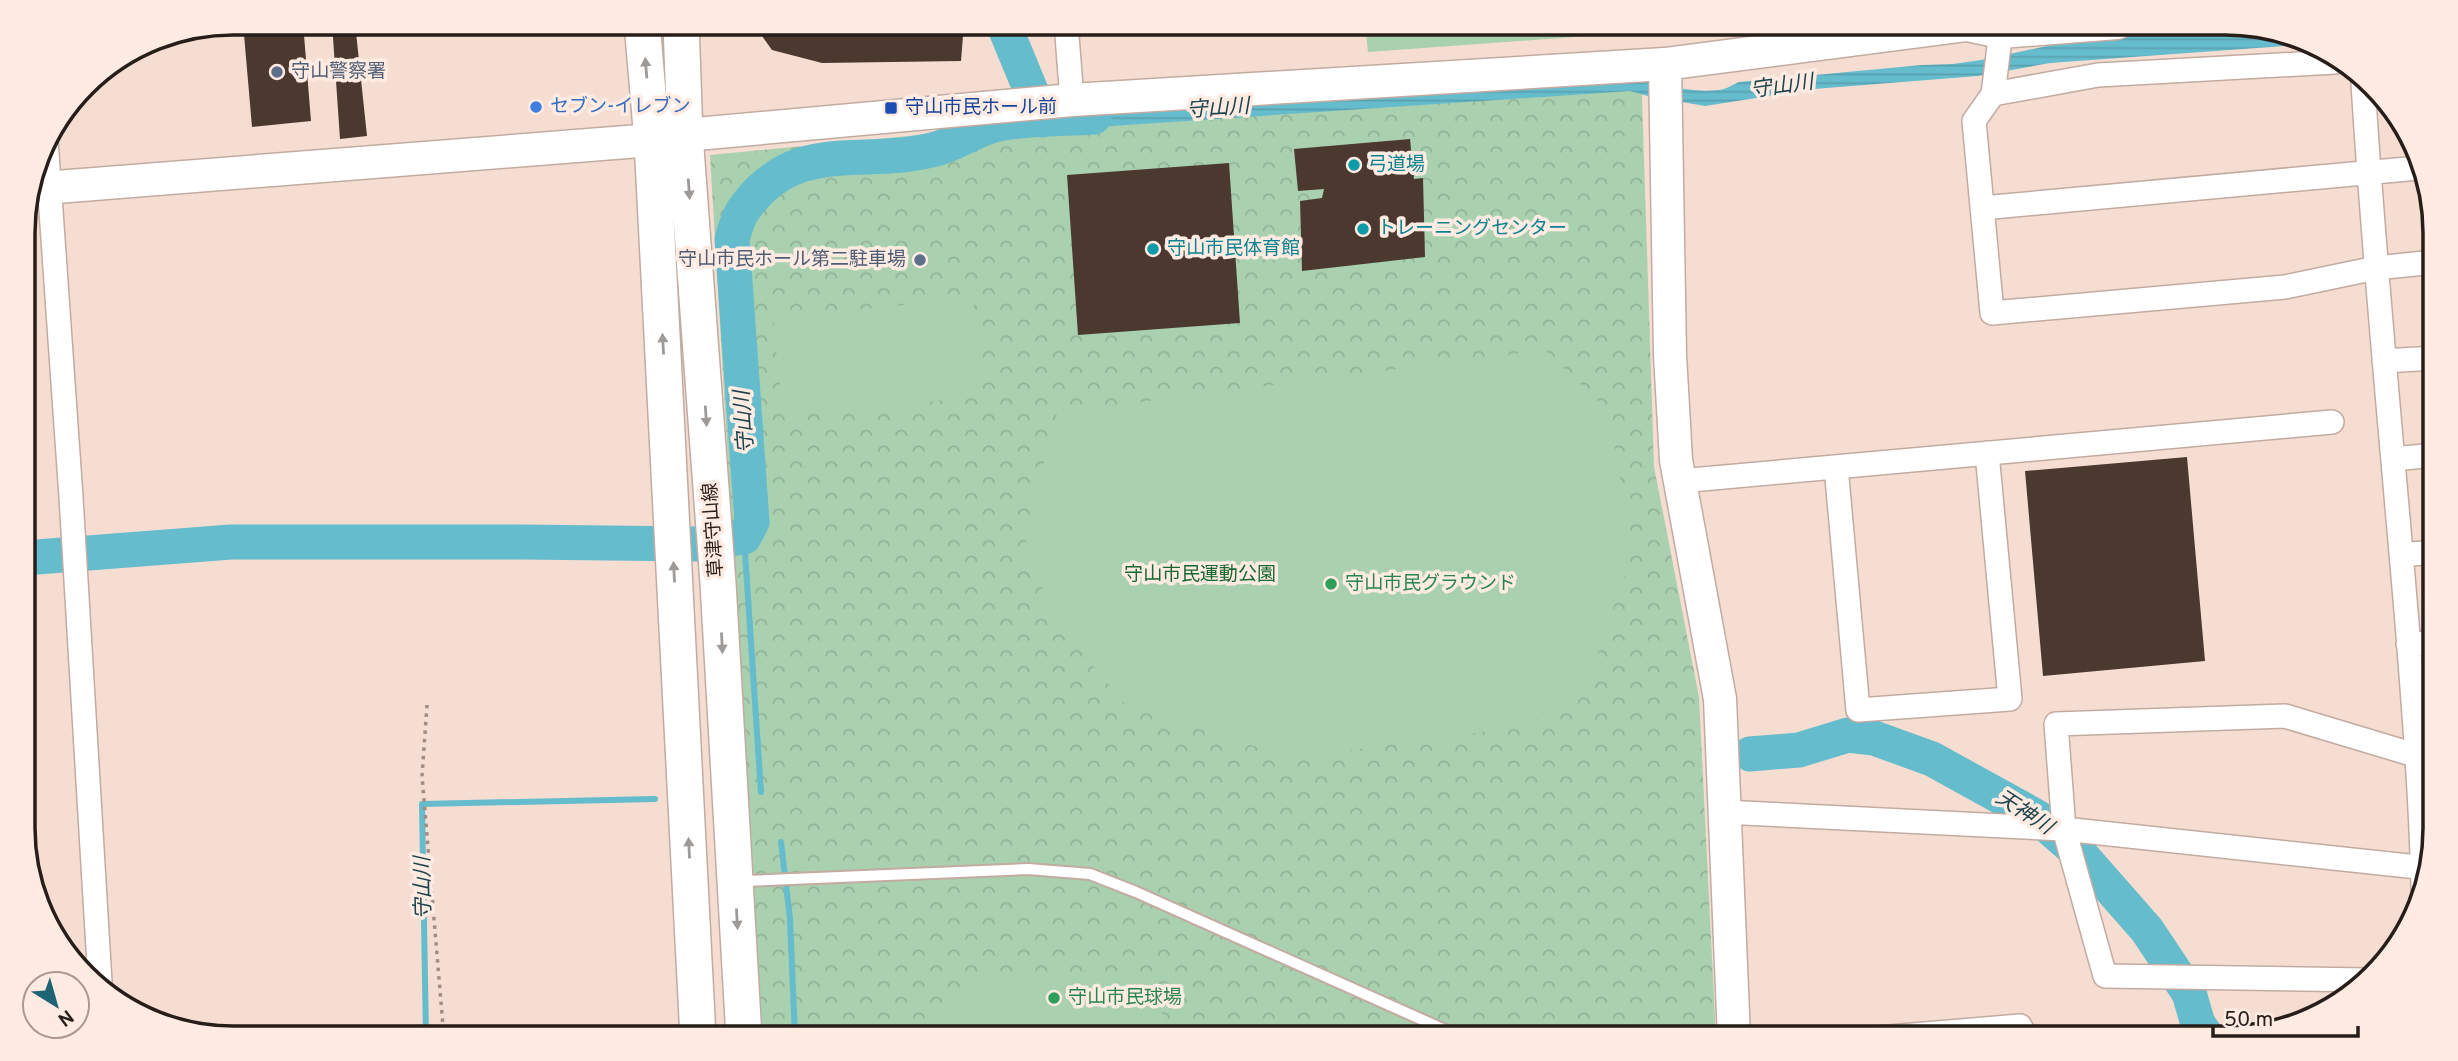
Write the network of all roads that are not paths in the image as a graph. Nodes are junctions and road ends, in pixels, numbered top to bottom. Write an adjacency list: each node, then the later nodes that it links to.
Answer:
1 (645, 35): 11 (main road, 草津守山線, one-way to 1)
2 (680, 35): 11 (main road, 草津守山線)
3 (1066, 35): 10 (street)
4 (1892, 35): 7 (street)
5 (2000, 35): 9 (street)
6 (2325, 63): 9 (street)
7 (1665, 65): 10 (street); 25 (street)
8 (2363, 92): 13 (street)
9 (1993, 94): 15 (street)
10 (1063, 101): 11 (street)
11 (668, 138): 14 (street); 38 (main road, 草津守山線, one-way to 11); 39 (main road, 草津守山線, one-way to 39)
12 (2411, 168): 13 (street)
13 (2368, 173): 15 (street); 17 (street)
14 (41, 188): 36 (street)
15 (1982, 208): 17 (street)
16 (2423, 263): 17 (street)
17 (2376, 268): 19 (street)
18 (2423, 359): 19 (street)
19 (2384, 361): 23 (street)
20 (2332, 422): 21 (street)
21 (1987, 453): 24 (street); 24 (street)
22 (2423, 456): 23 (street)
23 (2394, 459): 27 (street)
24 (1836, 467): 25 (street)
25 (1680, 481): 32 (street)
26 (2423, 553): 27 (street)
27 (2401, 555): 29 (street)
28 (2423, 643): 29 (street)
29 (2408, 644): 30 (street)
30 (2423, 732)
31 (2423, 755): 33 (street)
32 (1723, 812): 33 (street); 41 (street)
33 (2064, 829): 34 (street); 37 (street)
34 (2417, 873)
35 (745, 881): 40 (lane)
36 (99, 973)
37 (2353, 979)
38 (698, 1026)
39 (743, 1026)
40 (1436, 1026)
41 (1733, 1026)

